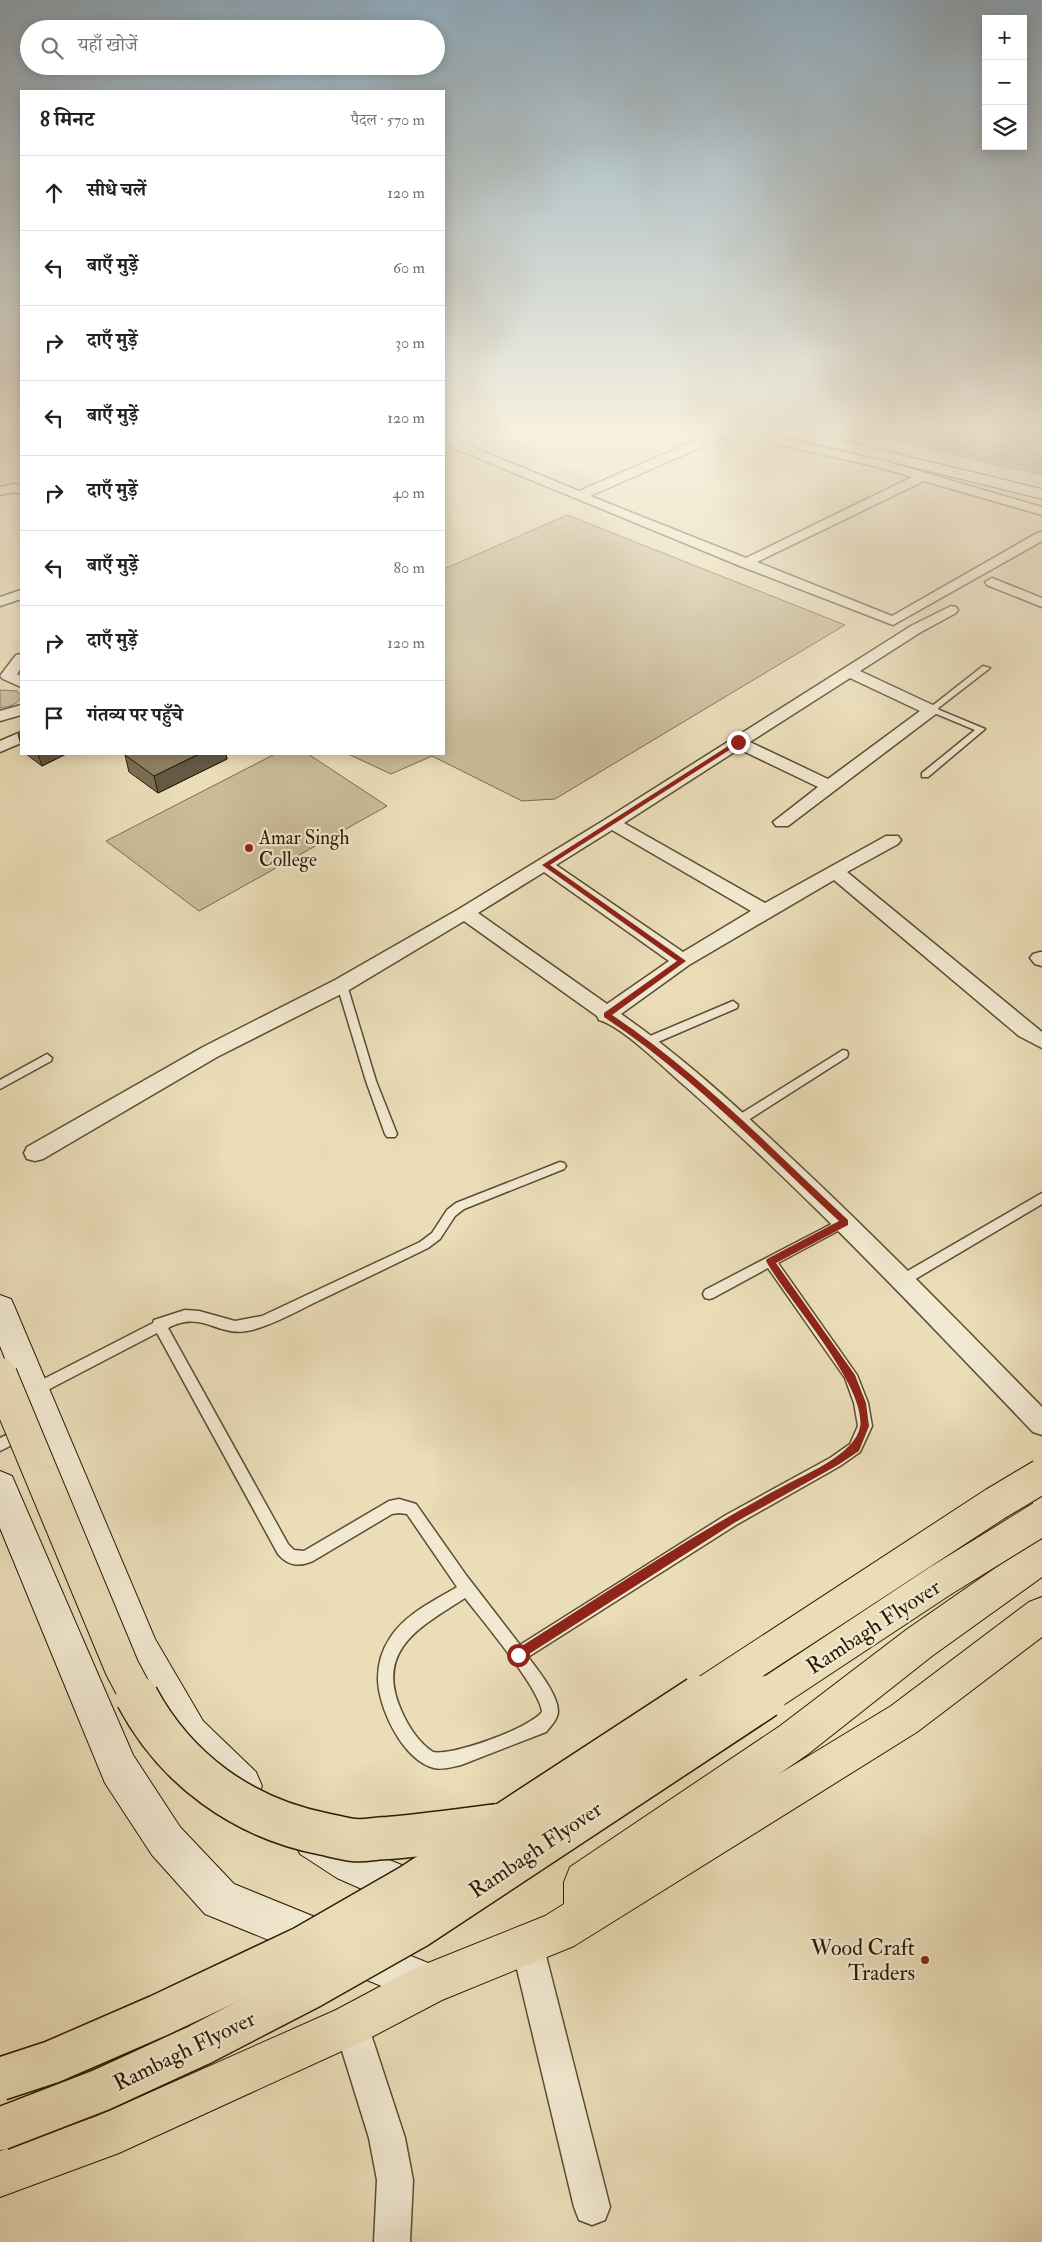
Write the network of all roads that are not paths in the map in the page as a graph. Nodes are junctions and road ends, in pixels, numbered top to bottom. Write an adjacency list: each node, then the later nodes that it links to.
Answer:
1 (669, 533): 4 (street)
2 (807, 533): 4 (street)
3 (1042, 536): 4 (street)
4 (745, 563)
5 (992, 582): 8 (street)
6 (20, 594): 7 (street)
7 (0, 602)
8 (1042, 603)
9 (952, 610): 12 (street)
10 (20, 660): 13 (street)
11 (986, 668): 15 (lane)
12 (849, 672): 15 (street); 18 (street)
13 (10, 680)
14 (20, 710): 16 (street)
15 (932, 710): 20 (lane); 21 (street)
16 (0, 716)
17 (20, 737): 19 (street)
18 (738, 742): 21 (street); 23 (street)
19 (0, 747)
20 (925, 775)
21 (831, 787): 22 (street)
22 (782, 822)
23 (612, 823): 25 (street); 27 (street)
24 (892, 840): 26 (street)
25 (545, 865): 28 (street); 29 (street)
26 (836, 873): 27 (street); 33 (street)
27 (765, 911): 29 (street)
28 (465, 914): 30 (street); 32 (street)
29 (682, 961): 32 (street)
30 (342, 985): 39 (lane); 40 (street)
31 (733, 1005): 34 (lane)
32 (606, 1015): 34 (street)
33 (1042, 1041)
34 (647, 1042): 38 (street)
35 (843, 1054): 38 (lane)
36 (47, 1058): 37 (lane)
37 (0, 1085)
38 (738, 1122): 43 (street)
39 (391, 1134)
40 (35, 1153)
41 (560, 1166): 48 (lane)
42 (1042, 1198): 45 (lane)
43 (845, 1222): 44 (lane); 45 (street)
44 (770, 1261): 46 (lane); 60 (lane)
45 (903, 1280): 51 (street)
46 (709, 1294)
47 (0, 1308): 50 (street)
48 (159, 1324): 50 (lane); 58 (lane)
49 (0, 1375): 61 (main road, bridge)
50 (41, 1405): 52 (lane); 62 (street)
51 (1042, 1424)
52 (0, 1446)
53 (1042, 1476): 61 (main road, Rambagh Flyover, bridge)
54 (0, 1487): 65 (street)
55 (1042, 1500): 62 (main road)
56 (1042, 1518): 70 (main road, Rambagh Flyover, bridge)
57 (1042, 1556): 63 (main road)
58 (467, 1589): 60 (lane); 60 (lane)
59 (1042, 1615): 63 (main road)
60 (518, 1655)
61 (508, 1823): 68 (main road, Rambagh Flyover, bridge)
62 (430, 1898): 65 (main road)
63 (584, 1916): 64 (main road)
64 (527, 1944): 66 (main road); 72 (street)
65 (337, 1946): 66 (street); 69 (main road)
66 (428, 1984): 67 (main road)
67 (351, 2025): 71 (main road); 73 (street)
68 (0, 2079)
69 (0, 2090)
70 (0, 2129)
71 (0, 2174)
72 (592, 2207)
73 (392, 2242)

